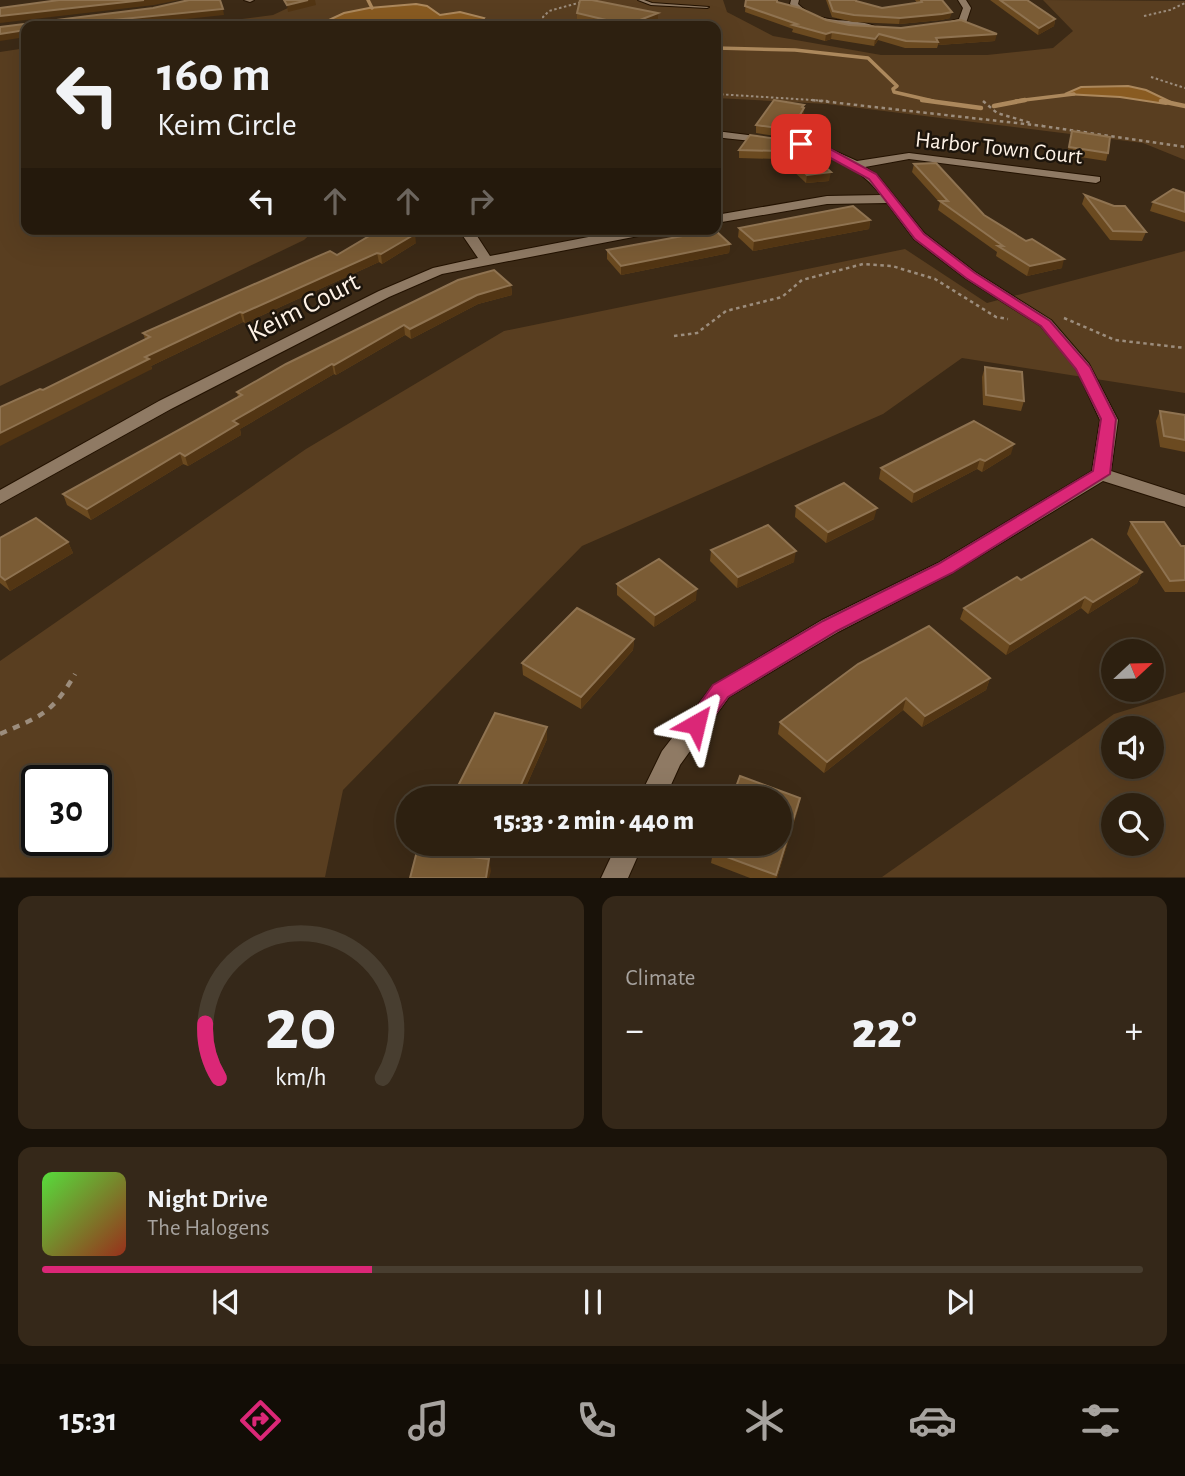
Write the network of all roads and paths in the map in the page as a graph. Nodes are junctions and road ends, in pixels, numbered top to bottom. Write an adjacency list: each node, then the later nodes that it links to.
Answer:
1 (589, 0): 8 (path)
2 (640, 0): 6 (lane)
3 (795, 0): 13 (street)
4 (962, 0): 14 (street)
5 (1185, 3): 7 (path)
6 (707, 7)
7 (1144, 16)
8 (543, 17): 9 (path); 12 (path)
9 (530, 20): 10 (path); 11 (path)
10 (516, 21)
11 (535, 21)
12 (544, 21)
13 (889, 28)
14 (928, 28)
15 (1151, 77): 16 (path)
16 (1185, 88)
17 (721, 94): 19 (path)
18 (983, 101): 19 (path)
19 (1043, 126): 21 (path)
20 (721, 135): 22 (street)
21 (1185, 148)
22 (855, 166): 23 (street, Harbor Town Court); 24 (street)
23 (1096, 179)
24 (891, 199): 25 (street); 29 (street)
25 (721, 218)
26 (470, 235): 28 (street)
27 (623, 235): 28 (street, Keim Court)
28 (487, 261): 33 (street, Keim Court)
29 (1036, 317): 30 (path); 31 (path); 32 (street)
30 (674, 336)
31 (1185, 348)
32 (1101, 474): 34 (street); 37 (street)
33 (0, 498)
34 (1185, 501)
35 (75, 674): 36 (path)
36 (0, 734)
37 (658, 786)
38 (624, 856): 39 (street)
39 (614, 877)

